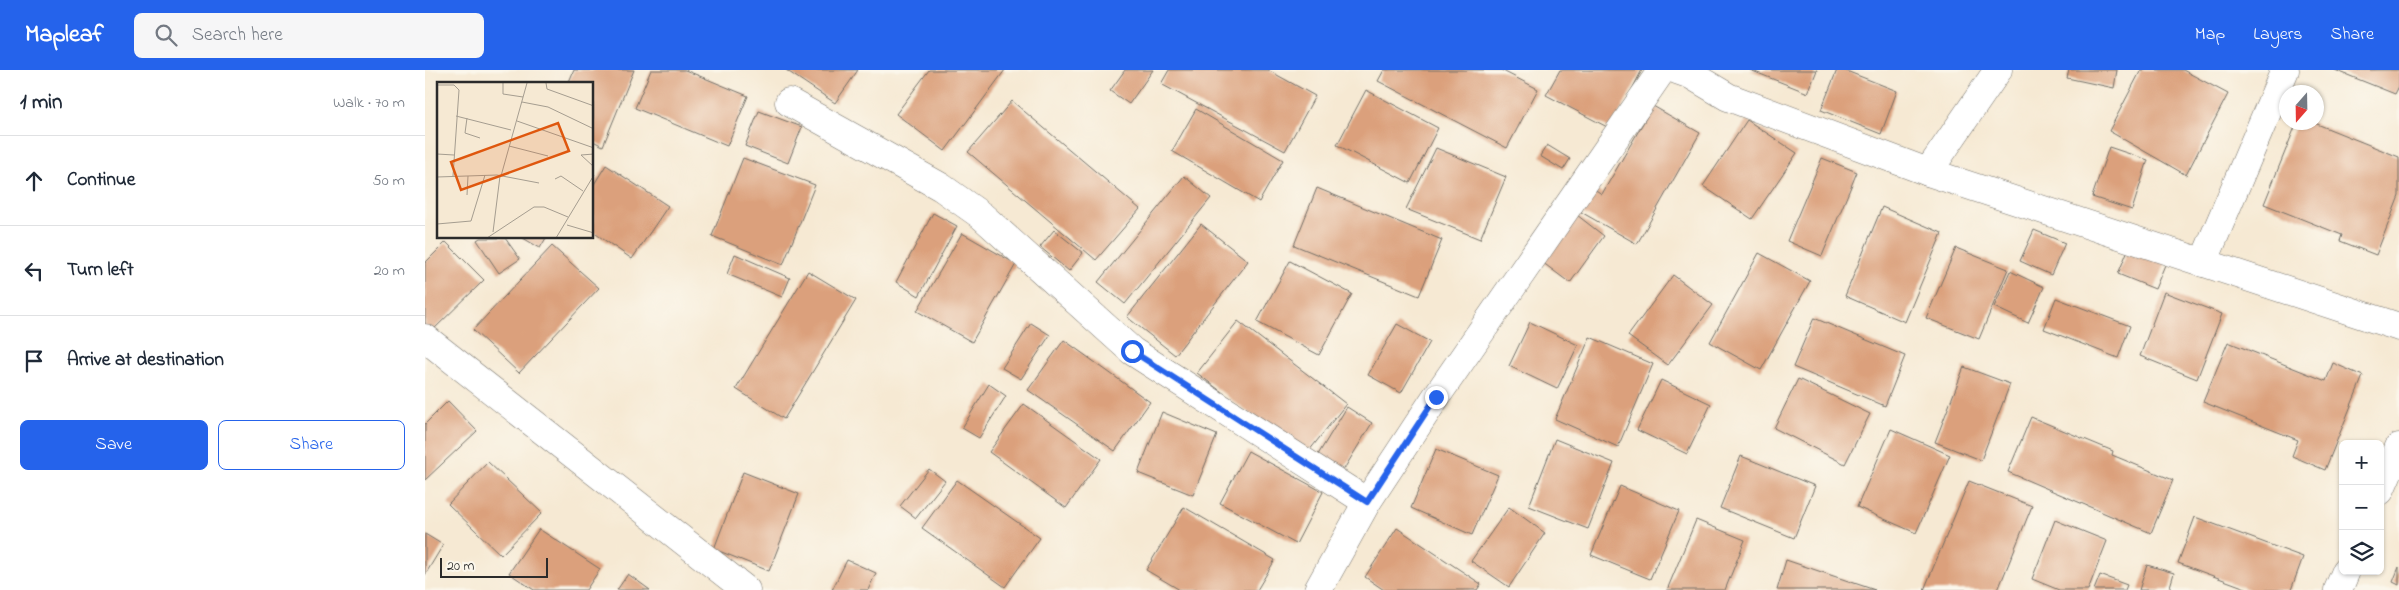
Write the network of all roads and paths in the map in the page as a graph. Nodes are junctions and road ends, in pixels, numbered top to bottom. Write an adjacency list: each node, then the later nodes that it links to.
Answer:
1 (1662, 70): 12 (street)
2 (1998, 70): 6 (street)
3 (2285, 70): 7 (street)
4 (1688, 72): 6 (street)
5 (789, 102): 12 (street)
6 (1928, 172): 7 (street)
7 (2203, 263): 8 (street)
8 (2399, 327)
9 (425, 338): 14 (street)
10 (2399, 447): 11 (street)
11 (2382, 485)
12 (1367, 502): 15 (street)
13 (2344, 575): 16 (street)
14 (746, 590)
15 (1318, 590)
16 (2338, 590)

